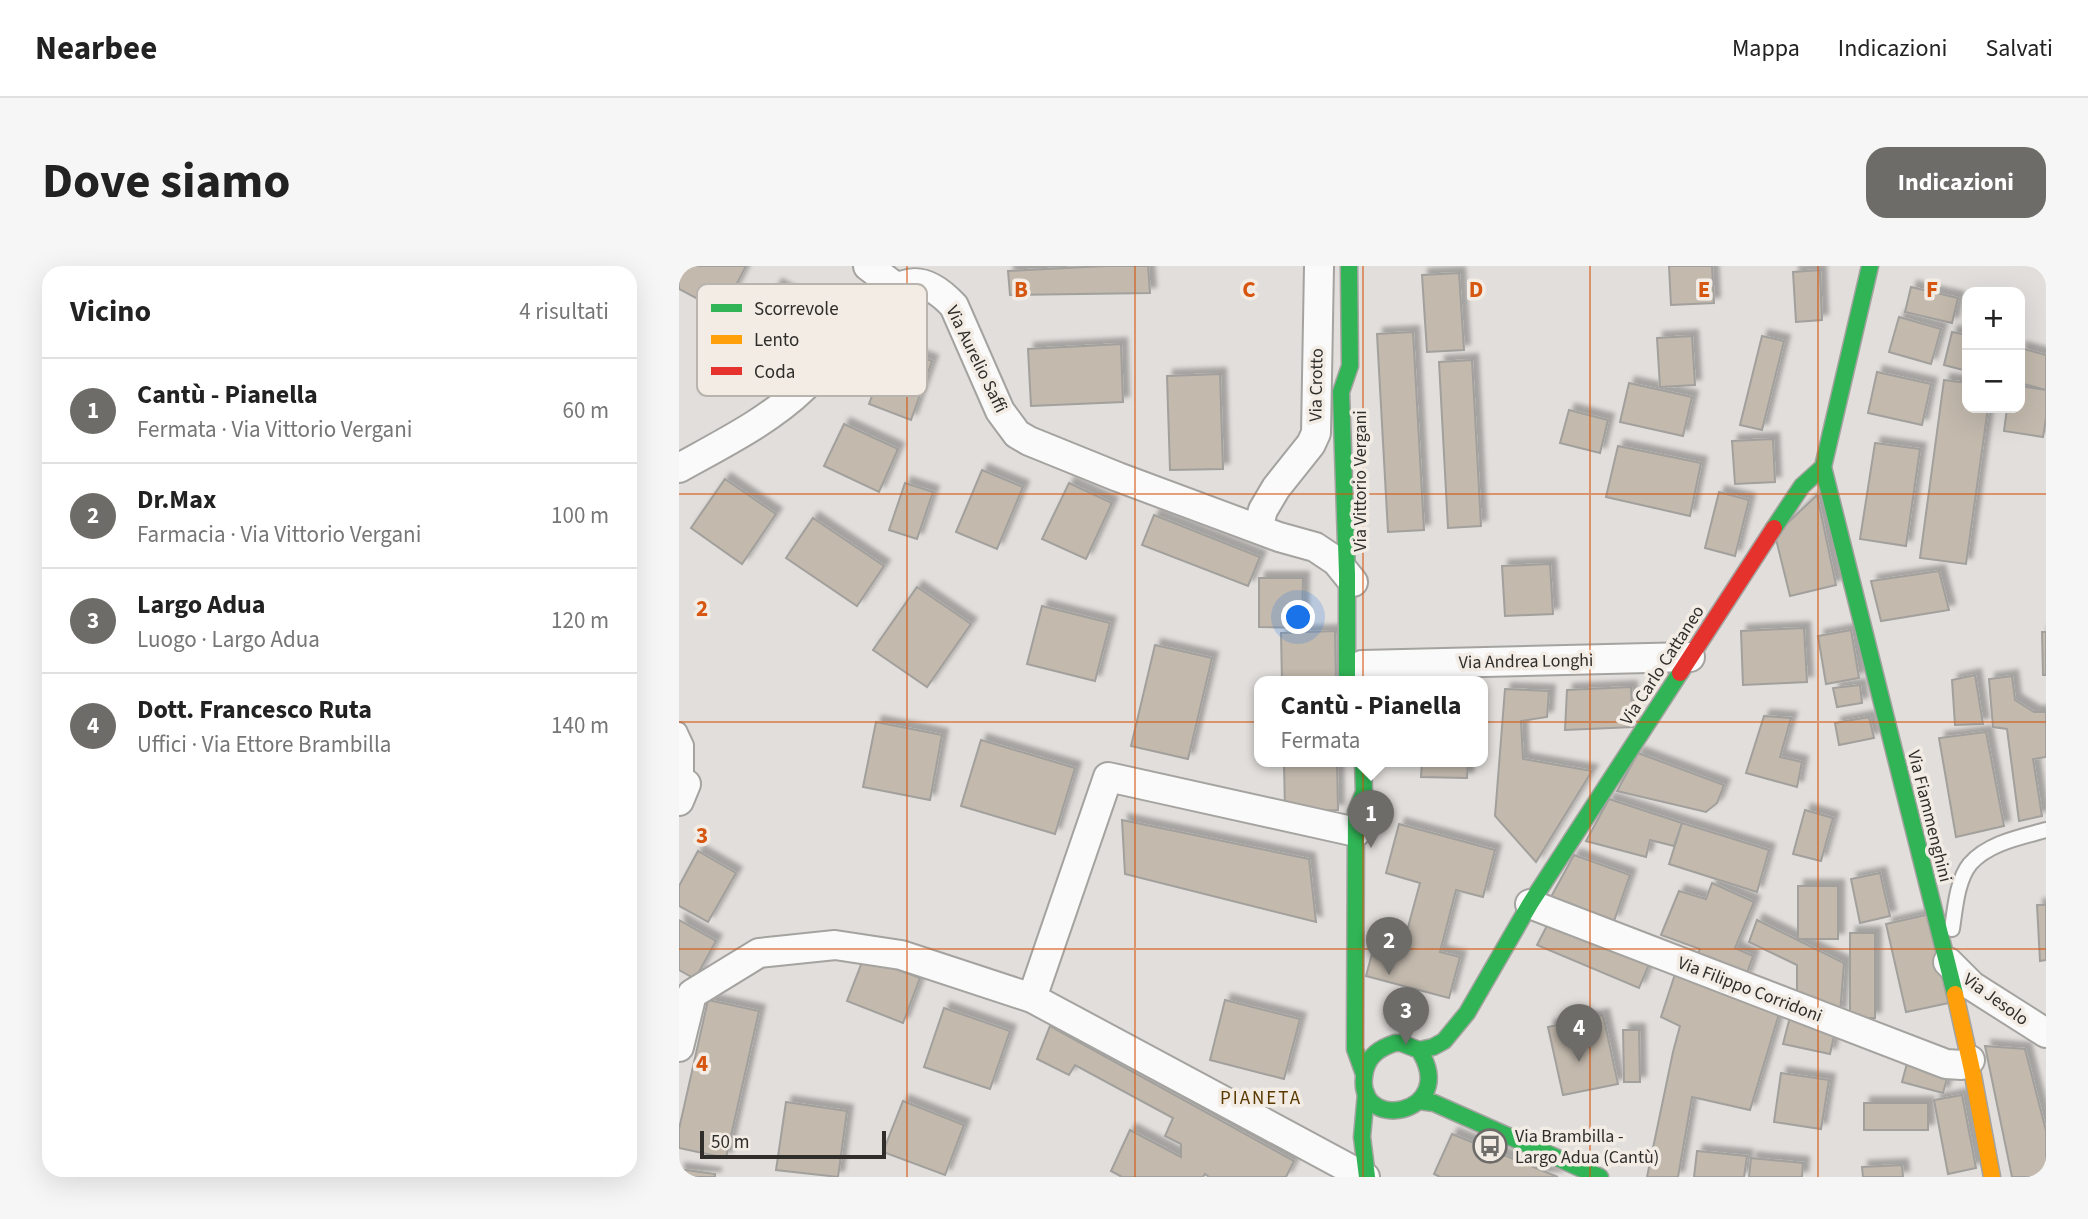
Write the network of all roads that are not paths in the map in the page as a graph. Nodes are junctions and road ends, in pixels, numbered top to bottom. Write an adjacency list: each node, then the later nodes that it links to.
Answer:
1 (868, 266): 5 (street)
2 (1319, 266): 14 (street, Via Crotto)
3 (1349, 266): 7 (street, Via Vittorio Vergani)
4 (1870, 266): 10 (street)
5 (892, 284)
6 (927, 286): 14 (street, Via Aurelio Saffi)
7 (1350, 366): 8 (street, Via Vittorio Vergani); 13 (street, Via Vittorio Vergani)
8 (1360, 390)
9 (793, 396): 11 (street)
10 (1823, 467): 16 (street, Via Carlo Cattaneo); 25 (street, Via Fiammenghini)
11 (679, 468)
12 (1360, 486): 15 (street, Via Vittorio Vergani)
13 (1345, 513): 14 (street, Via Aurelio Saffi); 15 (street, Via Vittorio Vergani)
14 (1268, 532): 15 (street, Via Aurelio Saffi); 15 (street, Via Aurelio Saffi)
15 (1352, 597): 17 (street, Via Vittorio Vergani); 17 (street, Via Vittorio Vergani)
16 (1690, 657): 17 (street, Via Andrea Longhi); 24 (street, Via Carlo Cattaneo)
17 (1357, 676)
18 (679, 730): 21 (lane)
19 (1363, 767): 22 (street)
20 (1345, 792): 22 (street)
21 (682, 793)
22 (1356, 822): 26 (street); 27 (street)
23 (2046, 830): 25 (lane)
24 (1530, 904): 33 (street, Via Carlo Cattaneo); 34 (street, Via Filippo Corridoni)
25 (1948, 962): 29 (street, Via Jesolo); 34 (street, Via Fiammenghini)
26 (1355, 971): 28 (street); 35 (street)
27 (1032, 998): 32 (street); 41 (street)
28 (1372, 1014)
29 (2046, 1033)
30 (1385, 1034): 31 (street)
31 (1401, 1043): 33 (street); 35 (street)
32 (679, 1048)
33 (1419, 1050): 37 (street)
34 (1970, 1060): 43 (street, Via Fiammenghini)
35 (1364, 1074): 36 (street)
36 (1366, 1093): 38 (street); 41 (street)
37 (1419, 1101): 38 (street); 42 (street)
38 (1398, 1111): 39 (street)
39 (1389, 1128)
40 (1380, 1148): 41 (street)
41 (1366, 1177)
42 (1600, 1177)
43 (1992, 1177)

